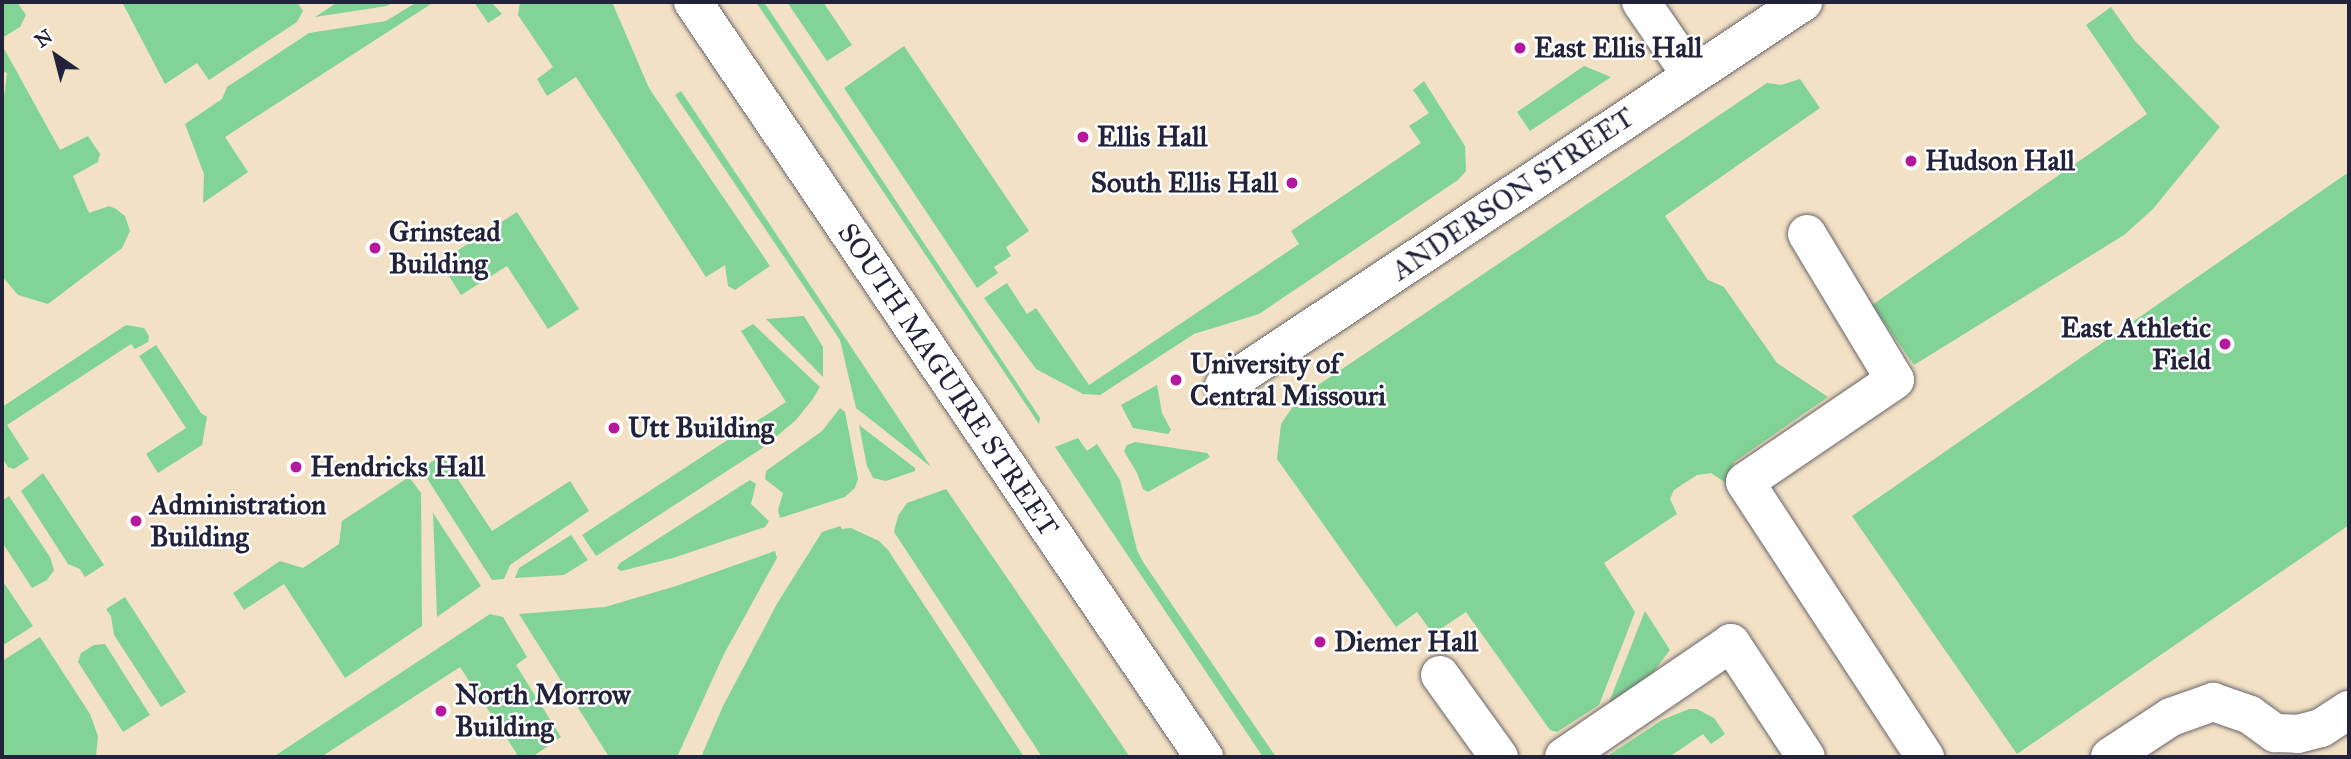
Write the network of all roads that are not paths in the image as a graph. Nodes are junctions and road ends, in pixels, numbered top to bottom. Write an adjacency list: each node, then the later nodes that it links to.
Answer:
1 (693, 2): 9 (main road, SOUTH MAGUIRE STREET)
2 (1641, 2): 4 (main road)
3 (1803, 2): 4 (main road, ANDERSON STREET)
4 (1691, 75): 6 (main road, ANDERSON STREET)
5 (1807, 234): 13 (main road)
6 (1224, 386)
7 (1440, 675): 10 (main road)
8 (2349, 710): 14 (main road)
9 (1204, 757)
10 (1499, 757)
11 (1564, 757): 12 (main road)
12 (1806, 757)
13 (1925, 757)
14 (2110, 757)

